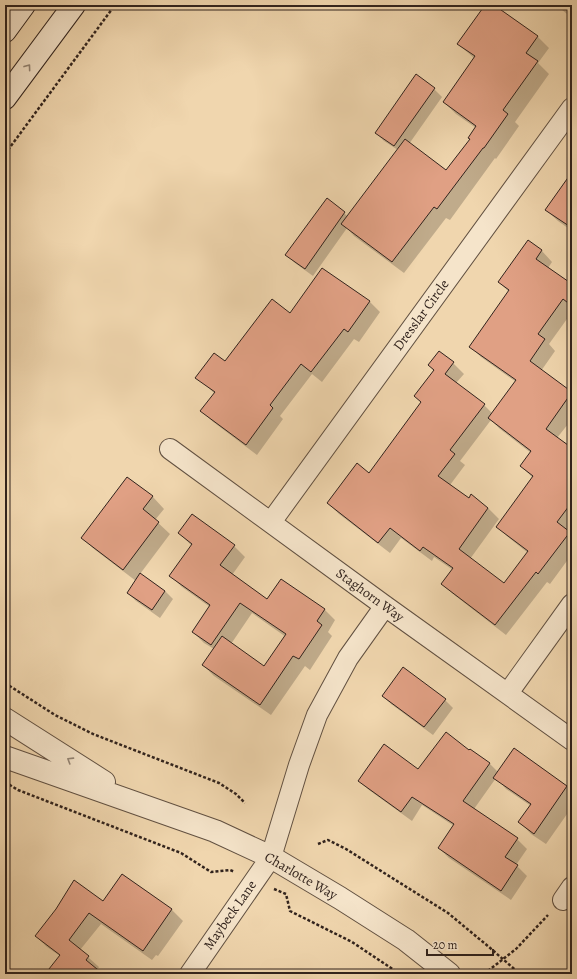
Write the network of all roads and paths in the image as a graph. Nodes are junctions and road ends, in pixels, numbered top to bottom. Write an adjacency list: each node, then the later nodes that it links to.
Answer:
1 (24, 5): 4 (street)
2 (74, 5): 5 (street, one-way to 2)
3 (115, 5): 7 (path)
4 (5, 31)
5 (5, 98)
6 (572, 108): 9 (street, Dresslar Circle)
7 (5, 154)
8 (170, 449): 9 (street, Staghorn Way)
9 (271, 522): 11 (street, Staghorn Way)
10 (572, 604): 13 (street)
11 (385, 606): 13 (street, Staghorn Way); 21 (street, Maybeck Lane)
12 (5, 683): 19 (path)
13 (508, 693): 15 (street, Staghorn Way)
14 (5, 719): 18 (street, Charlotte Way, one-way to 14)
15 (572, 740)
16 (5, 756): 18 (street, Charlotte Way)
17 (5, 782): 22 (path)
18 (139, 803): 21 (street, Charlotte Way)
19 (245, 803)
20 (318, 844): 24 (path)
21 (271, 857): 22 (street, Maybeck Lane); 27 (street, Charlotte Way)
22 (255, 880): 25 (street, Maybeck Lane); 26 (path)
23 (567, 893): 24 (path)
24 (503, 959): 28 (path); 29 (path)
25 (190, 974)
26 (400, 974)
27 (449, 974)
28 (484, 974)
29 (520, 974)

